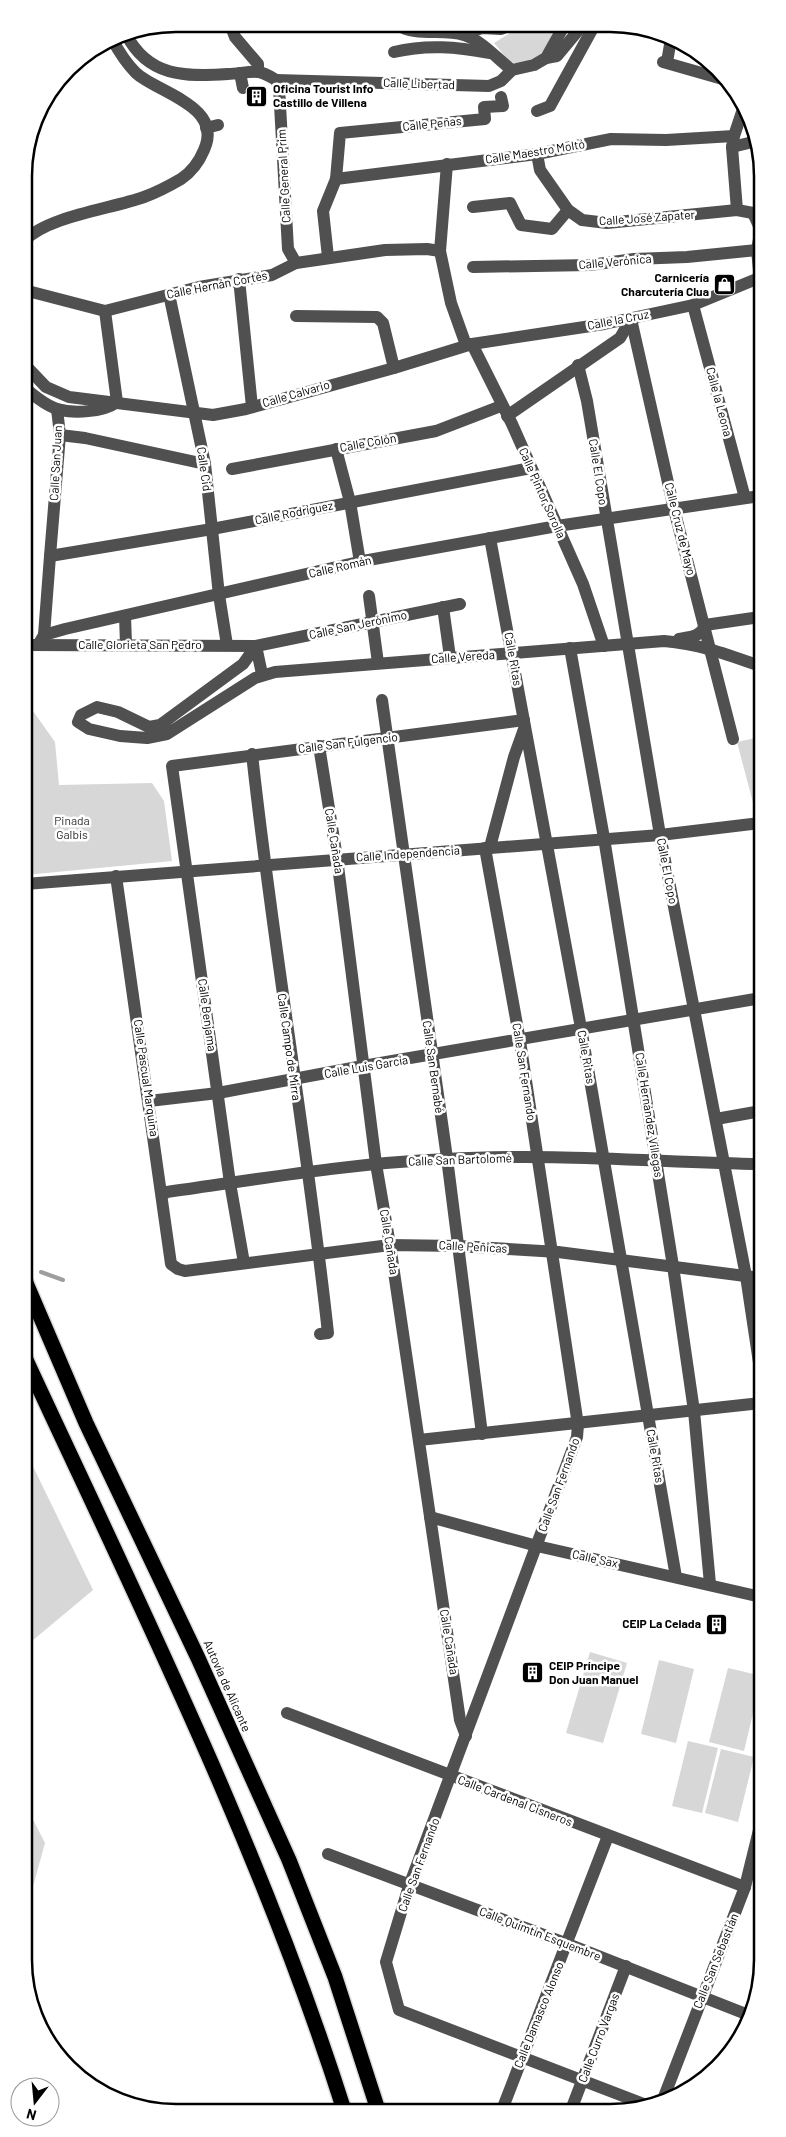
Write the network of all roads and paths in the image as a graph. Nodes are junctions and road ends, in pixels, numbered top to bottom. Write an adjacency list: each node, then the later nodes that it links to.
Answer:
1 (232, 32): 15 (street)
2 (447, 32): 7 (street)
3 (469, 32): 7 (street)
4 (561, 32): 13 (street)
5 (577, 32): 13 (street)
6 (591, 32): 21 (street)
7 (463, 34): 12 (street)
8 (129, 40): 16 (street)
9 (116, 46): 32 (street)
10 (670, 46): 17 (street)
11 (394, 52): 12 (street)
12 (491, 53): 14 (street)
13 (546, 58): 14 (street)
14 (512, 70): 18 (street, Calle Libertad)
15 (258, 72): 16 (street); 18 (street)
16 (240, 73): 19 (street)
17 (712, 76)
18 (278, 83): 36 (street, Calle General Prim)
19 (243, 88)
20 (501, 97): 27 (street, Calle Peñas)
21 (537, 111)
22 (741, 117): 23 (street)
23 (733, 141): 24 (street, Calle Maestro Moltó); 25 (street, Calle Maestro Moltó); 30 (street)
24 (749, 141)
25 (537, 154): 26 (street, Calle Maestro Moltó); 29 (street, Calle José Zapater)
26 (447, 164): 27 (street, Calle Maestro Moltó); 34 (street, Calle Pintor Sorolla)
27 (336, 179): 35 (street)
28 (473, 207): 29 (street)
29 (568, 210): 30 (street, Calle José Zapater)
30 (736, 210): 31 (street)
31 (754, 217)
32 (33, 233)
33 (754, 246): 37 (street, Calle Verónica)
34 (440, 251): 35 (street, Calle Hernán Cortés); 46 (street, Calle Pintor Sorolla)
35 (328, 257): 36 (street, Calle Hernán Cortés)
36 (296, 262): 38 (street, Calle Hernán Cortés)
37 (473, 267)
38 (239, 279): 41 (street, Calle Hernán Cortés); 52 (street)
39 (754, 280): 42 (street, Calle la Cruz)
40 (33, 292): 43 (street, Calle Hernán Cortés)
41 (169, 294): 43 (street, Calle Hernán Cortés); 55 (street, Calle Cid)
42 (692, 305): 45 (street, Calle la Cruz); 62 (street, Calle la Leona)
43 (105, 311): 51 (street)
44 (296, 316): 48 (street)
45 (631, 319): 46 (street, Calle la Cruz); 47 (street, Calle Colón); 64 (street, Calle Cruz de Mayo)
46 (469, 345): 48 (street, Calle Calvario); 54 (street, Calle Pintor Sorolla)
47 (578, 365): 54 (street, Calle Colón); 65 (street, Calle El Copo)
48 (394, 368): 52 (street, Calle Calvario)
49 (33, 373): 51 (street, Calle Calvario)
50 (33, 395): 53 (street, Calle San Juan)
51 (117, 402): 53 (street, Calle Calvario); 55 (street, Calle Calvario)
52 (252, 406): 55 (street, Calle Calvario)
53 (57, 409): 56 (street, Calle San Juan)
54 (504, 411): 57 (street, Calle Colón); 59 (street, Calle Pintor Sorolla)
55 (194, 413): 58 (street, Calle Cid)
56 (60, 435): 58 (street); 69 (street, Calle San Juan)
57 (336, 449): 60 (street, Calle Colón); 63 (street)
58 (205, 464): 67 (street, Calle Cid)
59 (531, 468): 63 (street, Calle Rodríguez); 66 (street, Calle Pintor Sorolla)
60 (232, 469)
61 (754, 497): 62 (street, Calle Román)
62 (744, 498): 64 (street, Calle Román)
63 (350, 502): 67 (street, Calle Rodríguez); 70 (street)
64 (674, 509): 65 (street, Calle Román); 78 (street, Calle Cruz de Mayo)
65 (606, 519): 66 (street, Calle Román); 82 (street, Calle El Copo)
66 (557, 526): 68 (street, Calle Román); 86 (street, Calle Pintor Sorolla)
67 (212, 529): 69 (street, Calle Rodríguez); 71 (street, Calle Cid)
68 (490, 538): 70 (street, Calle Román); 89 (street, Calle Ritas)
69 (54, 556): 79 (street, Calle San Juan)
70 (360, 562): 71 (street, Calle Román)
71 (219, 595): 75 (street, Calle Román); 84 (street, Calle Cid)
72 (369, 596): 77 (street)
73 (460, 604): 74 (street, Calle San Jerónimo)
74 (443, 607): 77 (street, Calle San Jerónimo); 90 (street)
75 (125, 616): 79 (street, Calle Román); 83 (street)
76 (754, 618): 78 (street)
77 (373, 622): 85 (street, Calle San Jerónimo); 91 (street)
78 (705, 625): 80 (street, Calle Vereda); 88 (street, Calle Cruz de Mayo)
79 (41, 640): 81 (street, Calle Glorieta San Pedro); 83 (street, Calle Glorieta San Pedro)
80 (664, 641): 82 (street, Calle Vereda); 88 (street, Calle Vereda)
81 (33, 643)
82 (629, 643): 86 (street, Calle Vereda); 103 (street, Calle El Copo)
83 (126, 644): 84 (street, Calle Glorieta San Pedro)
84 (227, 645): 85 (street, Calle Glorieta San Pedro)
85 (256, 646): 93 (street); 96 (street)
86 (604, 646): 87 (street, Calle Vereda)
87 (570, 648): 89 (street, Calle Vereda); 104 (street, Calle Hernández Villegas)
88 (711, 648): 92 (street, Calle Vereda); 98 (street, Calle Cruz de Mayo)
89 (513, 654): 90 (street, Calle Vereda); 95 (street, Calle Ritas)
90 (450, 657): 91 (street, Calle Vereda)
91 (378, 663): 93 (street, Calle Vereda)
92 (754, 664)
93 (262, 674): 96 (street)
94 (382, 700): 97 (street, Calle San Bernabé)
95 (524, 724): 97 (street, Calle San Fulgencio); 105 (street, Calle Ritas); 106 (street, Calle San Fernando)
96 (164, 729): 96 (street)
97 (388, 738): 99 (street, Calle San Fulgencio); 107 (street, Calle San Bernabé)
98 (733, 739)
99 (319, 746): 100 (street, Calle San Fulgencio); 108 (street, Calle Cañada)
100 (252, 754): 101 (street, Calle San Fulgencio); 109 (street, Calle Campo de Mirra)
101 (172, 766): 110 (street, Calle Benjama)
102 (754, 824): 103 (street, Calle Independencia)
103 (660, 835): 104 (street, Calle Independencia); 114 (street, Calle El Copo)
104 (604, 838): 105 (street, Calle Independencia); 115 (street, Calle Hernández Villegas)
105 (547, 843): 106 (street, Calle Independencia); 116 (street, Calle Ritas)
106 (488, 848): 107 (street, Calle Independencia); 117 (street, Calle San Fernando)
107 (404, 855): 108 (street, Calle Independencia); 118 (street, Calle San Bernabé)
108 (337, 858): 109 (street, Calle Independencia); 119 (street, Calle Cañada)
109 (264, 864): 110 (street, Calle Independencia); 120 (street, Calle Campo de Mirra)
110 (187, 870): 111 (street, Calle Independencia); 121 (street, Calle Benjama)
111 (116, 876): 112 (street, Calle Independencia); 122 (street, Calle Pascual Marquina)
112 (33, 883)
113 (754, 999): 114 (street, Calle Luis García)
114 (694, 1010): 115 (street, Calle Luis García); 124 (street, Calle El Copo)
115 (633, 1022): 116 (street, Calle Luis García); 128 (street, Calle Hernández Villegas)
116 (581, 1028): 117 (street, Calle Luis García); 125 (street, Calle Ritas)
117 (520, 1041): 118 (street, Calle Luis García); 127 (street, Calle San Fernando)
118 (432, 1056): 119 (street, Calle Luis García); 126 (street, Calle San Bernabé)
119 (363, 1066): 120 (street, Calle Luis García); 129 (street, Calle Cañada)
120 (294, 1080): 121 (street, Calle Luis García); 132 (street, Calle Campo de Mirra)
121 (218, 1093): 122 (street, Calle Luis García); 133 (street, Calle Benjama)
122 (149, 1101): 134 (street, Calle Pascual Marquina)
123 (753, 1112): 124 (street)
124 (716, 1119): 130 (street, Calle El Copo)
125 (603, 1157): 127 (street, Calle San Bartolomé); 128 (street, Calle San Bartolomé); 139 (street, Calle Ritas)
126 (447, 1158): 127 (street, Calle San Bartolomé); 129 (street, Calle San Bartolomé); 136 (street, Calle San Bernabé)
127 (538, 1158): 137 (street, Calle San Fernando)
128 (656, 1160): 130 (street, Calle San Bartolomé); 141 (street, Calle Hernández Villegas)
129 (376, 1164): 132 (street, Calle San Bartolomé); 135 (street, Calle Cañada)
130 (725, 1164): 131 (street, Calle San Bartolomé); 143 (street, Calle El Copo)
131 (753, 1164)
132 (307, 1173): 133 (street, Calle San Bartolomé); 138 (street, Calle Campo de Mirra)
133 (230, 1183): 134 (street, Calle San Bartolomé); 140 (street, Calle Benjama)
134 (162, 1195): 142 (street, Calle Pascual Marquina)
135 (390, 1245): 136 (street, Calle Peñicas); 138 (street, Calle Peñicas); 154 (street, Calle Cañada)
136 (458, 1246): 137 (street, Calle Peñicas); 153 (street, Calle San Bernabé)
137 (552, 1252): 139 (street, Calle Peñicas); 152 (street, Calle San Fernando)
138 (319, 1253): 140 (street, Calle Peñicas); 147 (street, Calle Campo de Mirra)
139 (622, 1260): 141 (street, Calle Peñicas); 151 (street, Calle Ritas)
140 (244, 1263): 142 (street, Calle Peñicas)
141 (673, 1266): 143 (street, Calle Peñicas); 150 (street, Calle Hernández Villegas)
142 (185, 1271)
143 (746, 1276): 144 (street, Calle Peñicas); 146 (street, Calle El Copo)
144 (753, 1277)
145 (33, 1298): 177 (highway, Autovía de Alicante)
146 (753, 1325)
147 (320, 1334)
148 (33, 1375): 176 (highway)
149 (753, 1404): 150 (street)
150 (694, 1411): 151 (street); 158 (street, Calle Hernández Villegas)
151 (648, 1416): 152 (street); 157 (street, Calle Ritas)
152 (578, 1425): 153 (street); 156 (street, Calle San Fernando)
153 (482, 1434): 154 (street)
154 (419, 1440): 155 (street, Calle Cañada)
155 (430, 1517): 156 (street, Calle Sax); 161 (street, Calle Cañada)
156 (537, 1546): 157 (street, Calle Sax); 161 (street, Calle San Fernando)
157 (676, 1577): 158 (street, Calle Sax)
158 (710, 1584): 159 (street, Calle Sax)
159 (753, 1594)
160 (287, 1713): 162 (street, Calle Cardenal Cisneros)
161 (466, 1736): 162 (street, Calle San Fernando)
162 (451, 1776): 163 (street, Calle Cardenal Cisneros); 166 (street, Calle San Fernando)
163 (608, 1836): 167 (street, Calle Cardenal Cisneros); 168 (street, Calle Damasco Alonso)
164 (328, 1854): 166 (street, Calle Quimtín Esquembre)
165 (753, 1854): 167 (street, Calle San Sebastián)
166 (409, 1886): 168 (street, Calle Quimtín Esquembre); 172 (street, Calle San Fernando)
167 (745, 1887): 170 (street, Calle San Sebastián)
168 (568, 1944): 169 (street, Calle Quimtín Esquembre); 172 (street, Calle Damasco Alonso)
169 (626, 1966): 170 (street, Calle Quimtín Esquembre); 173 (street, Calle Curro Vargas)
170 (702, 1996): 171 (street, Calle Quimtín Esquembre); 174 (street, Calle San Sebastián)
171 (744, 2013)
172 (523, 2057): 173 (street); 178 (street, Calle Damasco Alonso)
173 (583, 2080): 175 (street); 179 (street, Calle Curro Vargas)
174 (665, 2093)
175 (639, 2102)
176 (342, 2104)
177 (376, 2104)
178 (504, 2104)
179 (573, 2104)

